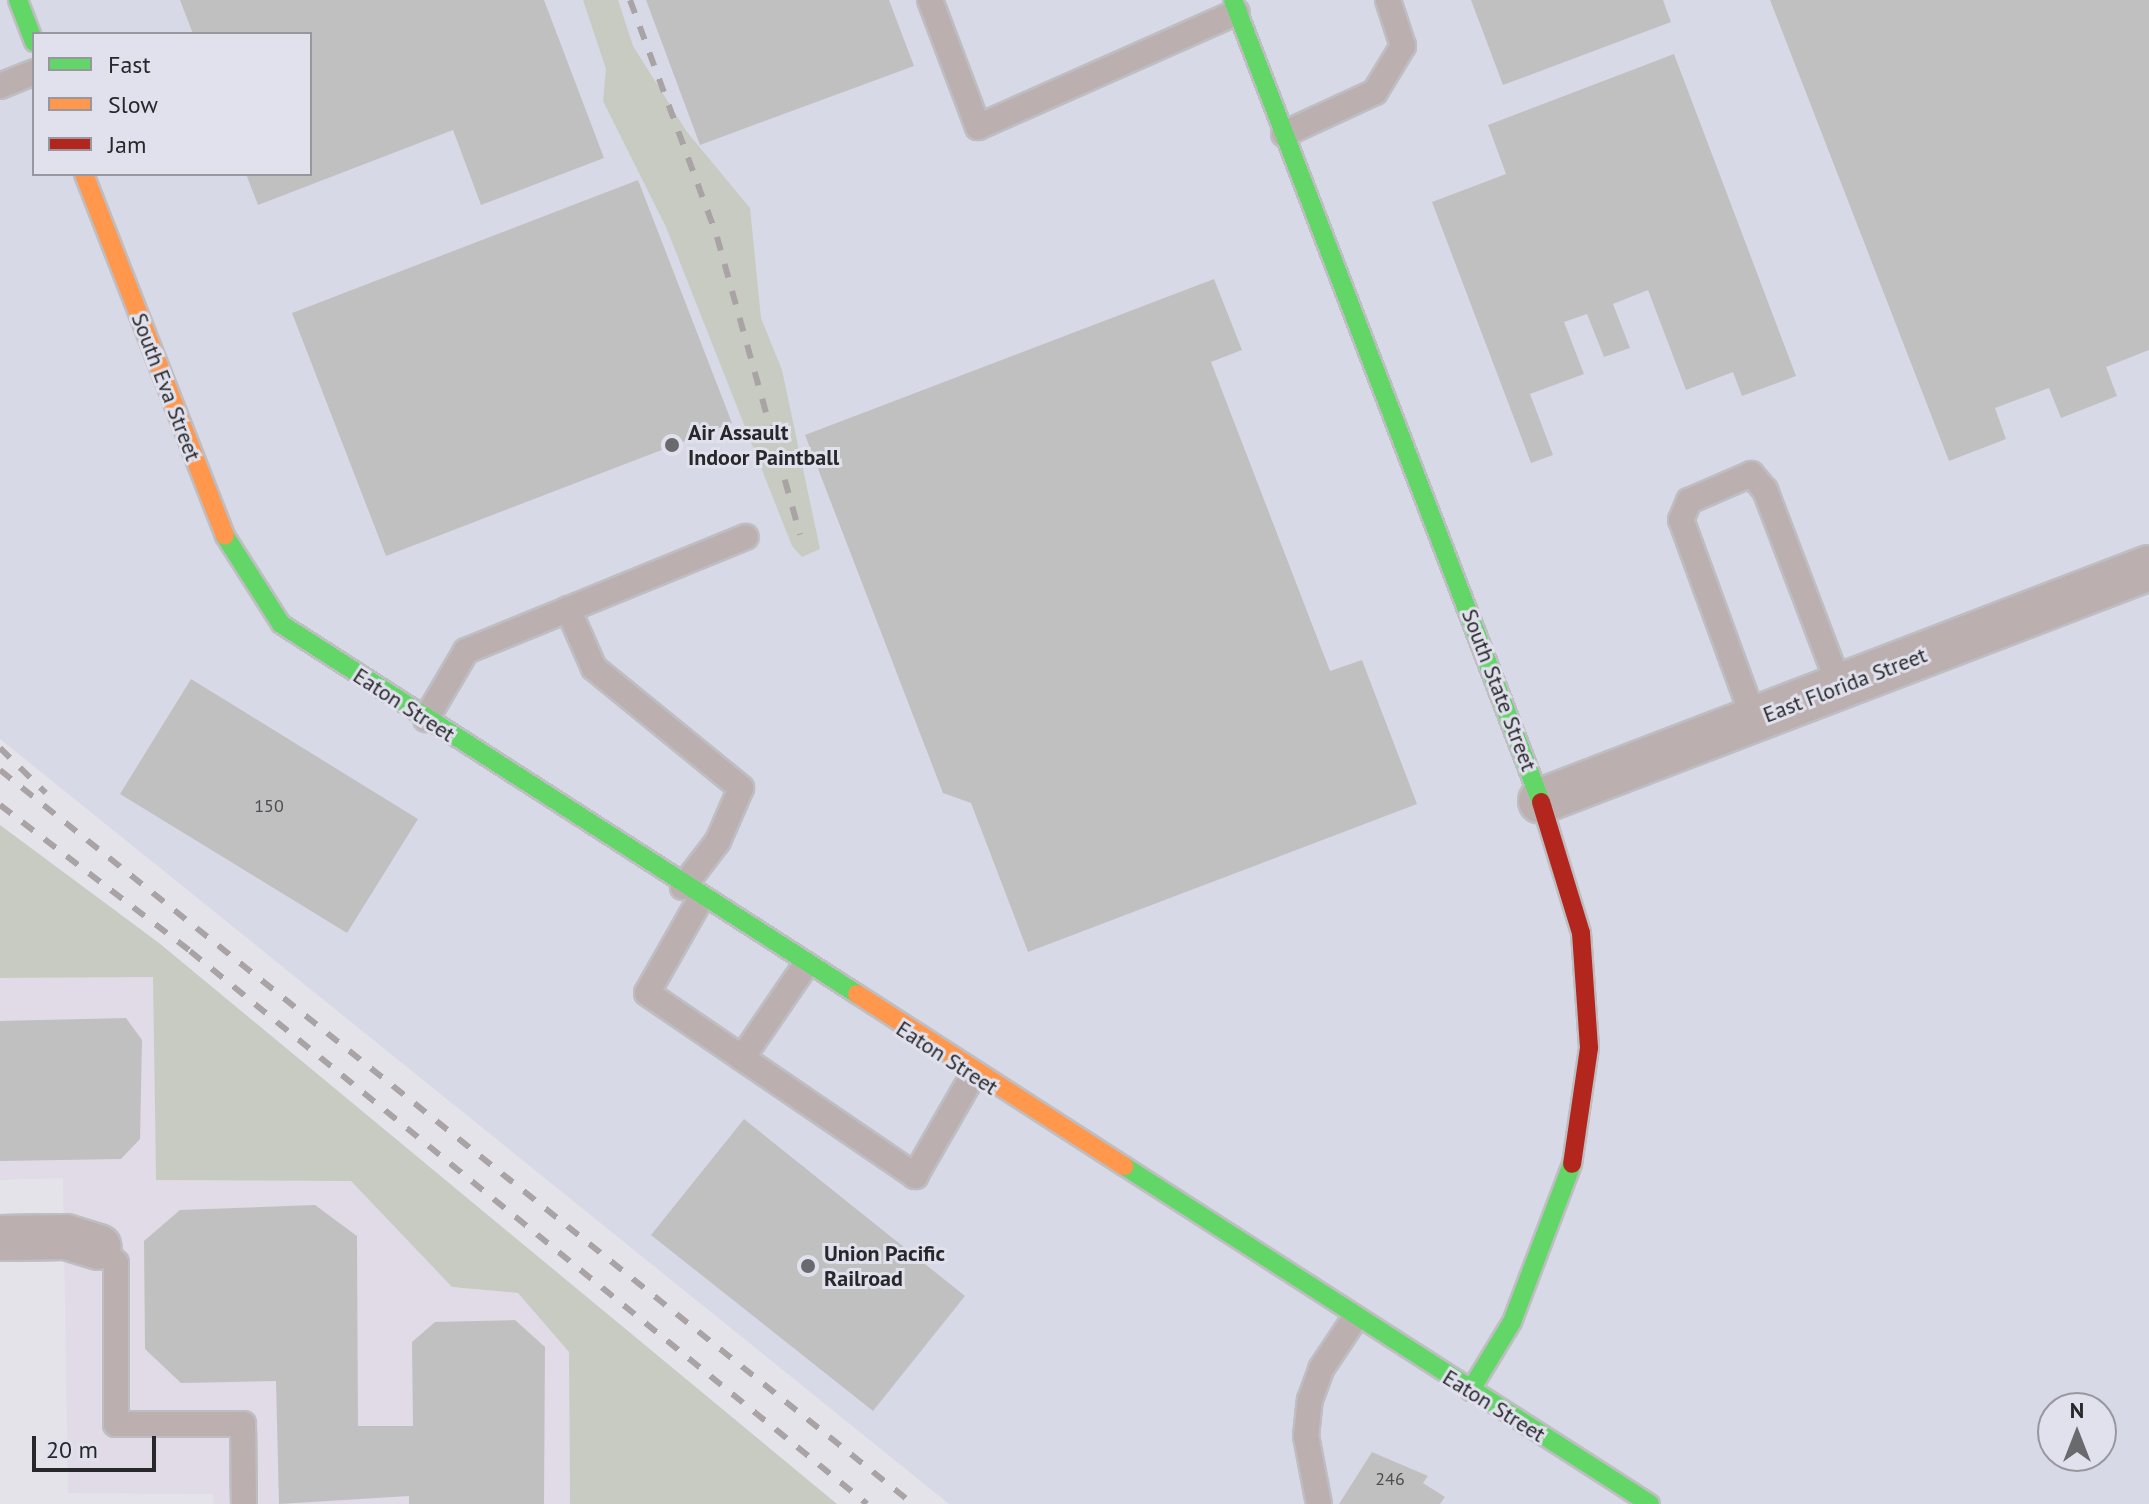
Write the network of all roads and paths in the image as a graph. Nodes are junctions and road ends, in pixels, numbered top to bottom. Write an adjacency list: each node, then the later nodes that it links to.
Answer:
1 (18, 0): 5 (street)
2 (930, 0): 4 (lane)
3 (1388, 0): 8 (lane)
4 (1235, 6): 8 (street, South State Street)
5 (32, 37)
6 (32, 73): 7 (lane)
7 (0, 86)
8 (1284, 134): 17 (street, South State Street)
9 (85, 176): 12 (street, South Eva Street)
10 (746, 537): 13 (lane)
11 (2149, 568): 14 (street, East Florida Street)
12 (257, 596): 15 (street, Eaton Street)
13 (568, 609): 15 (lane); 18 (lane)
14 (1840, 687): 16 (street, East Florida Street); 16 (lane)
15 (426, 719): 18 (street, Eaton Street)
16 (1754, 719): 17 (street, East Florida Street)
17 (1541, 801): 25 (street, South State Street)
18 (692, 892): 19 (street, Eaton Street); 20 (lane)
19 (805, 966): 20 (lane); 21 (street, Eaton Street)
20 (742, 1058): 21 (lane)
21 (973, 1075): 24 (street, Eaton Street)
22 (0, 1238): 23 (street)
23 (99, 1247): 26 (lane)
24 (1355, 1318): 25 (street, Eaton Street); 27 (lane)
25 (1470, 1391): 28 (street, Eaton Street)
26 (244, 1504)
27 (1319, 1504)
28 (1650, 1504)

